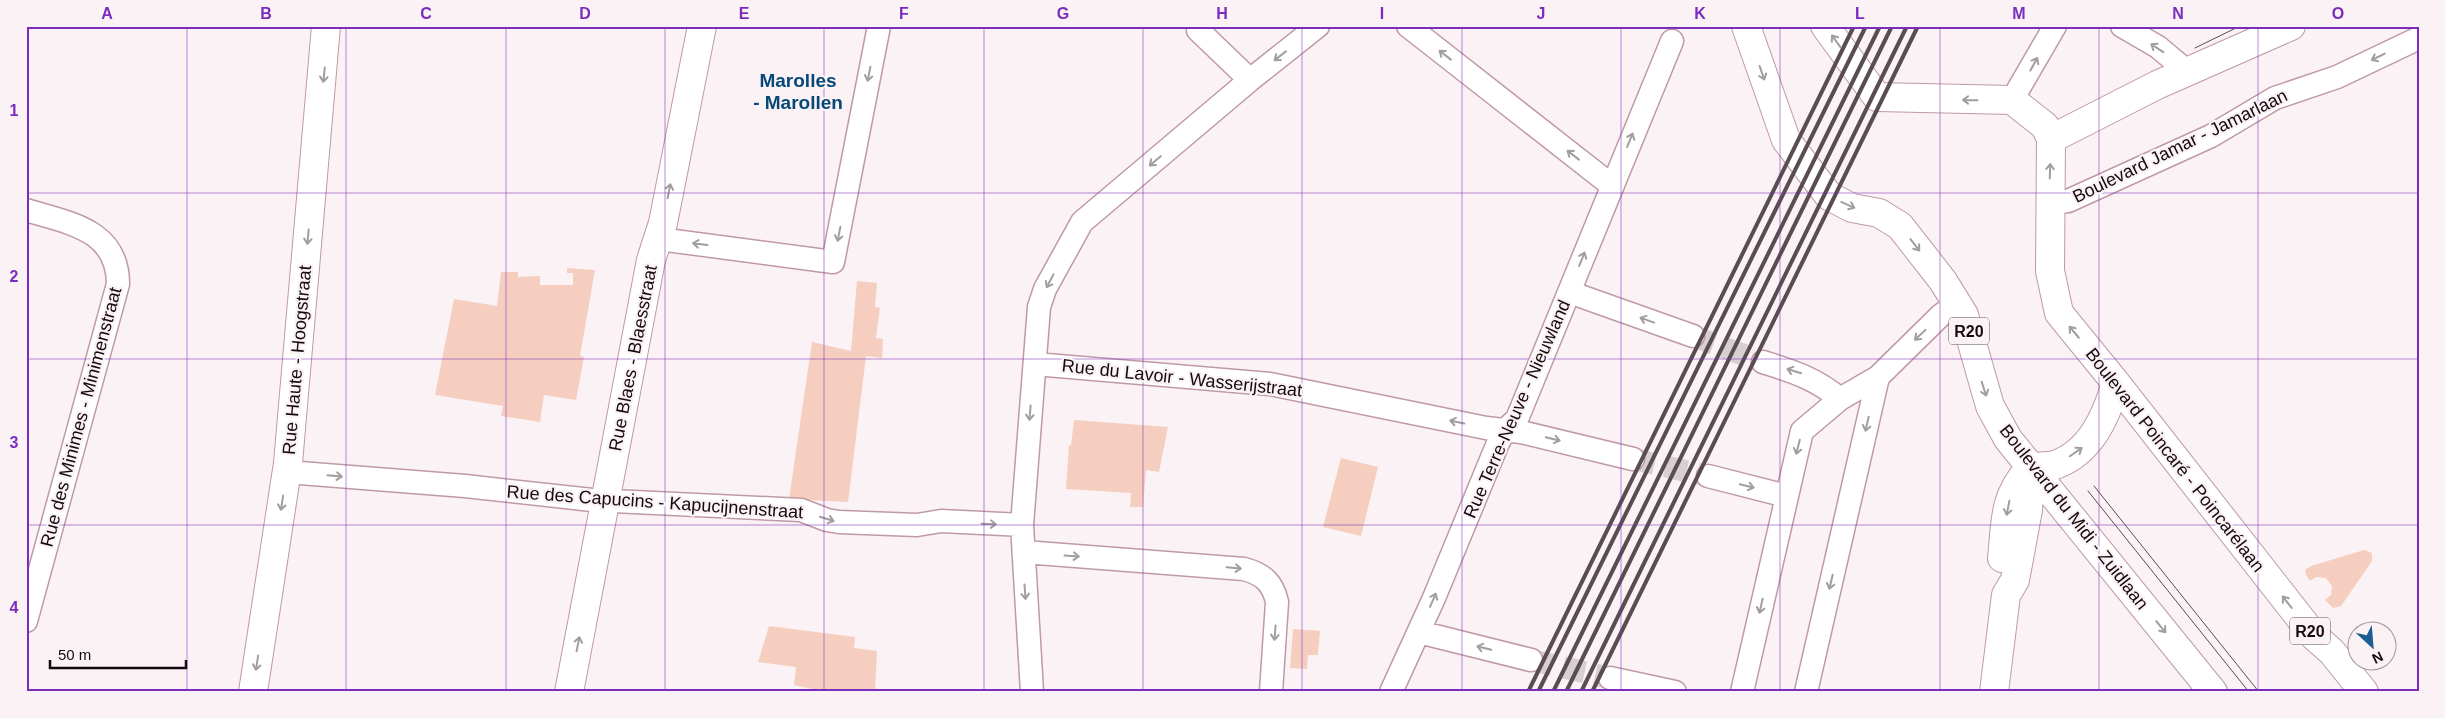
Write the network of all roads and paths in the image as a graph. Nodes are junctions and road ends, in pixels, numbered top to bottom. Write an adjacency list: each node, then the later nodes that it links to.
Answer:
1 (326, 26): 33 (main road, Rue Haute - Hoogstraat, one-way to 33)
2 (702, 26): 21 (main road, Rue Blaes - Blaesstraat, one-way to 2)
3 (879, 26): 21 (street, one-way to 21)
4 (1198, 26): 15 (street)
5 (1318, 26): 15 (street, one-way to 15)
6 (1408, 26): 18 (street, one-way to 6)
7 (1746, 26): 23 (main road, Boulevard du Midi - Zuidlaan / R20, one-way to 23)
8 (1825, 26): 16 (main road, one-way to 8)
9 (2055, 26): 16 (street, one-way to 9)
10 (2122, 26): 14 (street, one-way to 10)
11 (2291, 26): 14 (main road)
12 (2419, 38): 19 (street, Boulevard Jamar - Jamarlaan, one-way to 19)
13 (1672, 41): 18 (street, Rue Terre-Neuve - Nieuwland, one-way to 13)
14 (2188, 73): 17 (main road)
15 (1250, 80): 26 (street, one-way to 26)
16 (2012, 100): 17 (main road)
17 (2048, 132): 19 (main road, R20, one-way to 17)
18 (1611, 185): 22 (street, Rue Terre-Neuve - Nieuwland, one-way to 18)
19 (2050, 203): 28 (main road, Boulevard Poincaré - Poincarélaan / R20, one-way to 19)
20 (26, 210): 39 (street, Rue des Minimes - Minimenstraat)
21 (658, 239): 36 (main road, Rue Blaes - Blaesstraat)
22 (1569, 292): 24 (street, one-way to 22); 30 (street, Rue Terre-Neuve - Nieuwland)
23 (1957, 304): 27 (street, one-way to 27); 32 (main road, Boulevard du Midi - Zuidlaan / R20, one-way to 32)
24 (1693, 336)
25 (1763, 362): 29 (street, one-way to 25)
26 (1035, 364): 30 (street, Rue du Lavoir - Wasserijstraat, one-way to 26); 37 (street, one-way to 37)
27 (1878, 376): 29 (street); 50 (street, one-way to 50)
28 (2116, 383): 32 (main road, one-way to 28); 53 (main road, Boulevard Poincaré - Poincarélaan / R20, one-way to 28)
29 (1840, 399): 35 (street, one-way to 35)
30 (1505, 430): 31 (street, Rue du Lavoir - Wasserijstraat, one-way to 31); 40 (street, Rue Terre-Neuve - Nieuwland, one-way to 30)
31 (1633, 459)
32 (2031, 467): 51 (main road); 52 (main road, Boulevard du Midi - Zuidlaan / R20, one-way to 52)
33 (287, 472): 36 (street, Rue des Capucins - Kapucijnenstraat, one-way to 36); 43 (main road, Rue Haute - Hoogstraat, one-way to 43)
34 (1708, 476): 35 (street, one-way to 35)
35 (1786, 496): 49 (street, one-way to 49)
36 (606, 500): 37 (street, Rue des Capucins - Kapucijnenstraat, one-way to 37); 44 (main road, Rue Blaes - Blaesstraat, one-way to 36)
37 (1022, 525): 38 (street)
38 (1024, 552): 45 (street, one-way to 45); 46 (street, one-way to 46)
39 (26, 621)
40 (1419, 632): 41 (street, one-way to 40); 47 (street, Rue Terre-Neuve - Nieuwland)
41 (1531, 660)
42 (1610, 678): 48 (street)
43 (253, 692)
44 (569, 692)
45 (1032, 692)
46 (1271, 692)
47 (1391, 692)
48 (1674, 692)
49 (1742, 692)
50 (1806, 692)
51 (1994, 692)
52 (2213, 692)
53 (2364, 692)

